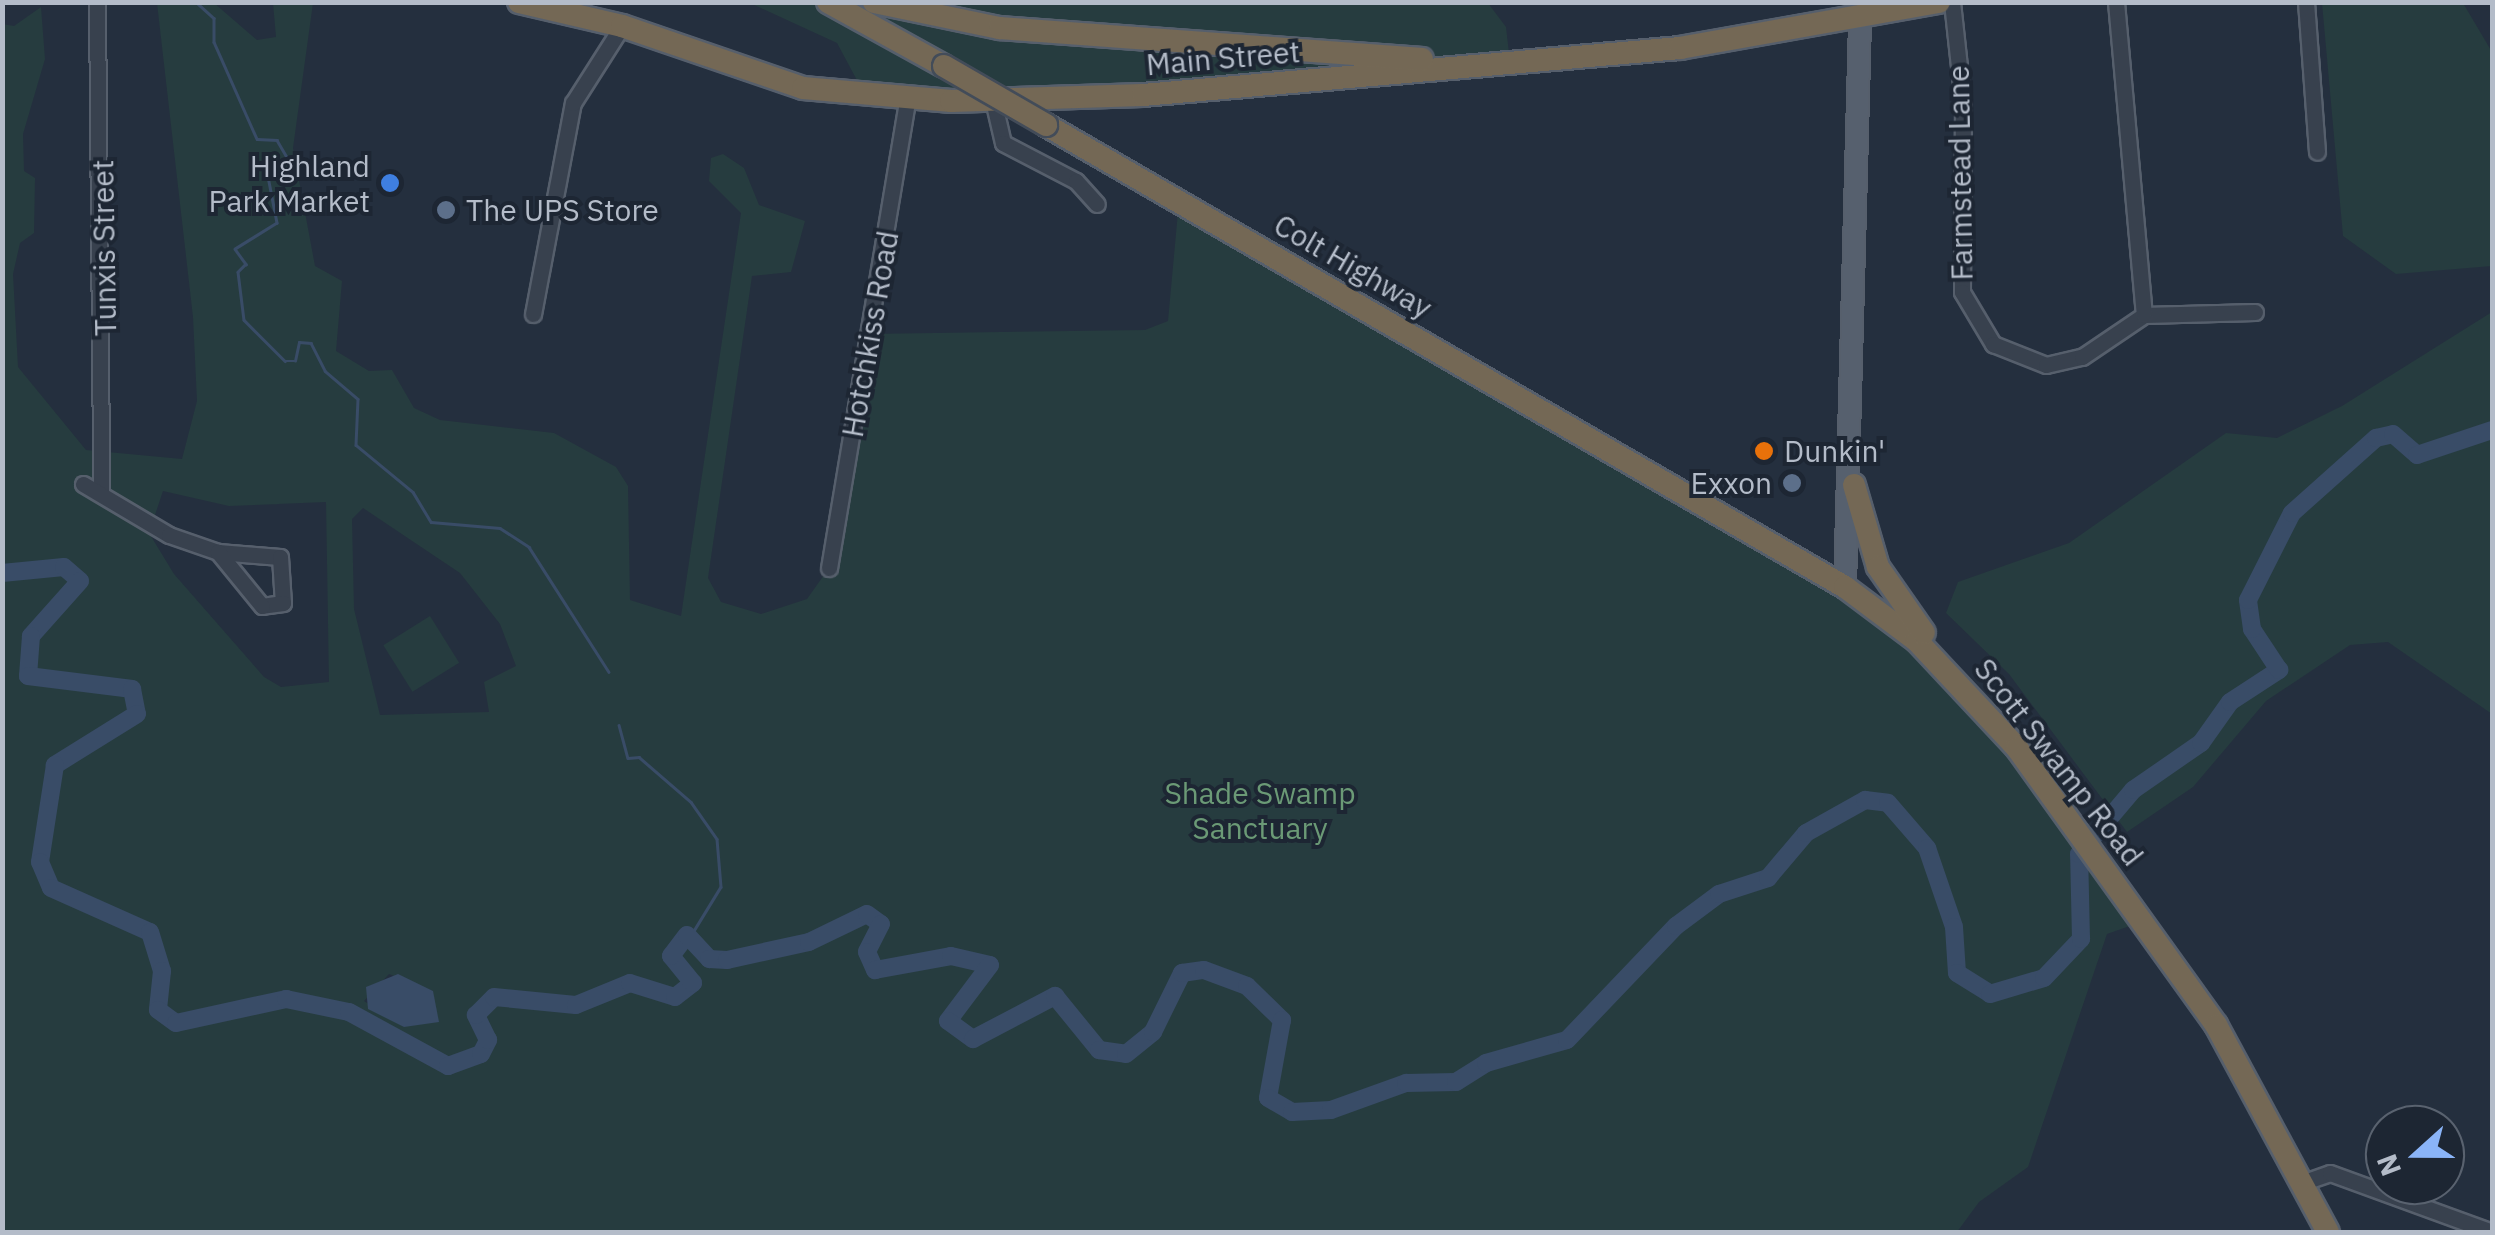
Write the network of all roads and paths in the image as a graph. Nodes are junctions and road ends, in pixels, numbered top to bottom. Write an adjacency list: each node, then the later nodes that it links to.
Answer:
1 (97, 2): 21 (street, Tunxis Street)
2 (520, 2): 10 (highway, Main Street)
3 (828, 2): 24 (highway, Colt Highway, bridge)
4 (874, 2): 11 (highway)
5 (1939, 2): 9 (highway, Main Street)
6 (1952, 2): 18 (street, Farmstead Lane)
7 (2116, 2): 18 (street)
8 (2306, 2): 14 (street)
9 (1860, 22): 11 (highway, Main Street); 20 (main road)
10 (622, 26): 12 (highway, Main Street); 17 (street)
11 (1510, 62): 13 (highway, Main Street)
12 (907, 100): 13 (highway, Main Street); 23 (street, Hotchkiss Road)
13 (992, 100): 15 (street)
14 (2317, 152)
15 (1097, 204)
16 (2256, 312): 18 (street)
17 (532, 314)
18 (2144, 314)
19 (83, 484): 21 (street)
20 (1854, 485): 24 (main road); 25 (highway)
21 (100, 493): 22 (street)
22 (218, 552): 22 (street)
23 (830, 568)
24 (1845, 587): 25 (highway, Scott Swamp Road)
25 (1970, 691): 26 (highway, Scott Swamp Road)
26 (2307, 1181): 27 (highway, Scott Swamp Road); 28 (street)
27 (2328, 1232)
28 (2492, 1232)

